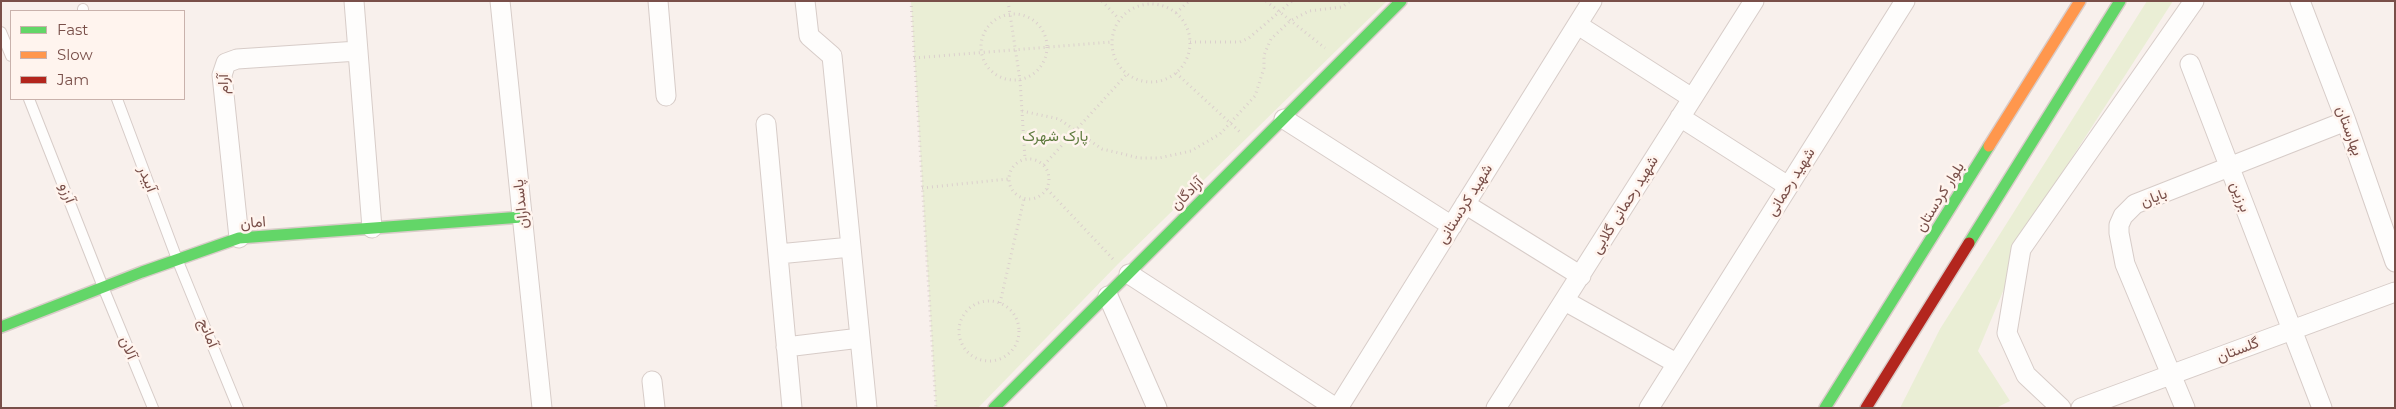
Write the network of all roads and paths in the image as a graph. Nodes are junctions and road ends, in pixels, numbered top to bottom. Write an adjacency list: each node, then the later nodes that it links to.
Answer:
1 (354, 1): 32 (street)
2 (500, 1): 62 (street, پاسداران)
3 (658, 1): 41 (street)
4 (805, 1): 66 (street)
5 (911, 1): 35 (path)
6 (1008, 1): 23 (path)
7 (1102, 1): 24 (path)
8 (1188, 1): 21 (path)
9 (1266, 1): 22 (path)
10 (1292, 1): 22 (path)
11 (1350, 1): 25 (path)
12 (1402, 1): 36 (street, آزادگان)
13 (1592, 1): 26 (street, شهید کردستانی)
14 (1754, 1): 42 (street, شهید رحمانی گلابی)
15 (1905, 1): 57 (street, شهید رحمانی)
16 (2080, 1): 96 (street, بلوار کردستان)
17 (2120, 1): 97 (street)
18 (2194, 1): 98 (street)
19 (2300, 1): 48 (street, بهارستان)
20 (1151, 2): 21 (path); 24 (path)
21 (1176, 12): 29 (path)
22 (1281, 13): 25 (path); 29 (path)
23 (1009, 14): 30 (path); 31 (path); 33 (path)
24 (1119, 19): 28 (path)
25 (1290, 20): 36 (path); 50 (path)
26 (1578, 25): 42 (street); 61 (street, شهید کردستانی)
27 (1, 32): 34 (lane)
28 (1111, 42): 30 (path); 39 (path)
29 (1190, 42): 38 (path)
30 (1047, 48): 31 (path); 40 (path)
31 (1014, 49): 33 (path); 40 (path)
32 (358, 51): 64 (street); 65 (street, آرام)
33 (981, 52): 35 (path); 40 (path)
34 (10, 54)
35 (914, 58): 58 (path)
36 (1341, 62): 47 (street, آزادگان)
37 (2190, 64): 55 (street, برزین)
38 (1176, 73): 39 (path); 50 (path)
39 (1127, 74): 51 (path)
40 (1020, 80): 45 (path)
41 (666, 96)
42 (1692, 98): 46 (street, شهید رحمانی گلابی)
43 (29, 100): 72 (lane, آرزو)
44 (117, 100): 68 (lane, آبیدر)
45 (1022, 111): 51 (path); 53 (path)
46 (1680, 117): 57 (street); 71 (street, شهید رحمانی گلابی)
47 (1284, 118): 63 (street); 70 (street, آزادگان)
48 (2346, 121): 55 (street, بایان); 69 (street, بهارستان)
49 (766, 124): 67 (street)
50 (1231, 124): 51 (path); 52 (path)
51 (1076, 130): 54 (path)
52 (1242, 134)
53 (1025, 159): 54 (path); 56 (path)
54 (1044, 165): 59 (path)
55 (2229, 169): 78 (street, برزین); 82 (street, بایان)
56 (1008, 179): 58 (path); 60 (path)
57 (1788, 186): 81 (street, شهید رحمانی)
58 (922, 188): 90 (path)
59 (1047, 189): 60 (path); 70 (path)
60 (1024, 199): 76 (path)
61 (1465, 204): 63 (street, شهید کردستانی); 71 (street)
62 (522, 217): 64 (street, امان); 86 (street, پاسداران)
63 (1452, 226): 93 (street, شهید کردستانی)
64 (372, 228): 65 (street, امان)
65 (239, 238): 68 (street, امان)
66 (851, 247): 67 (street); 79 (street)
67 (778, 254): 80 (street)
68 (177, 259): 72 (street, امان); 85 (lane, آمانج)
69 (2395, 262)
70 (1128, 274): 74 (street, آزادگان); 93 (street)
71 (1581, 276): 75 (street, شهید رحمانی گلابی)
72 (103, 288): 77 (street, امان); 84 (lane, آلان)
73 (2395, 292): 78 (street, گلستان)
74 (1108, 296): 91 (street, آزادگان); 92 (street)
75 (1565, 301): 81 (street); 94 (street, شهید رحمانی گلابی)
76 (1000, 303): 76 (path)
77 (1, 327)
78 (2292, 330): 82 (street, گلستان); 101 (street, برزین)
79 (860, 338): 80 (street); 89 (street)
80 (786, 347): 88 (street)
81 (1676, 363): 95 (street, شهید رحمانی)
82 (2172, 375): 99 (street, گلستان); 100 (street, بایان)
83 (652, 381): 87 (street)
84 (153, 408)
85 (238, 408)
86 (542, 408)
87 (655, 408)
88 (792, 408)
89 (867, 408)
90 (936, 408)
91 (994, 408)
92 (1157, 408)
93 (1337, 408)
94 (1496, 408)
95 (1649, 408)
96 (1825, 408)
97 (1866, 408)
98 (2061, 408)
99 (2081, 408)
100 (2184, 408)
101 (2322, 408)

